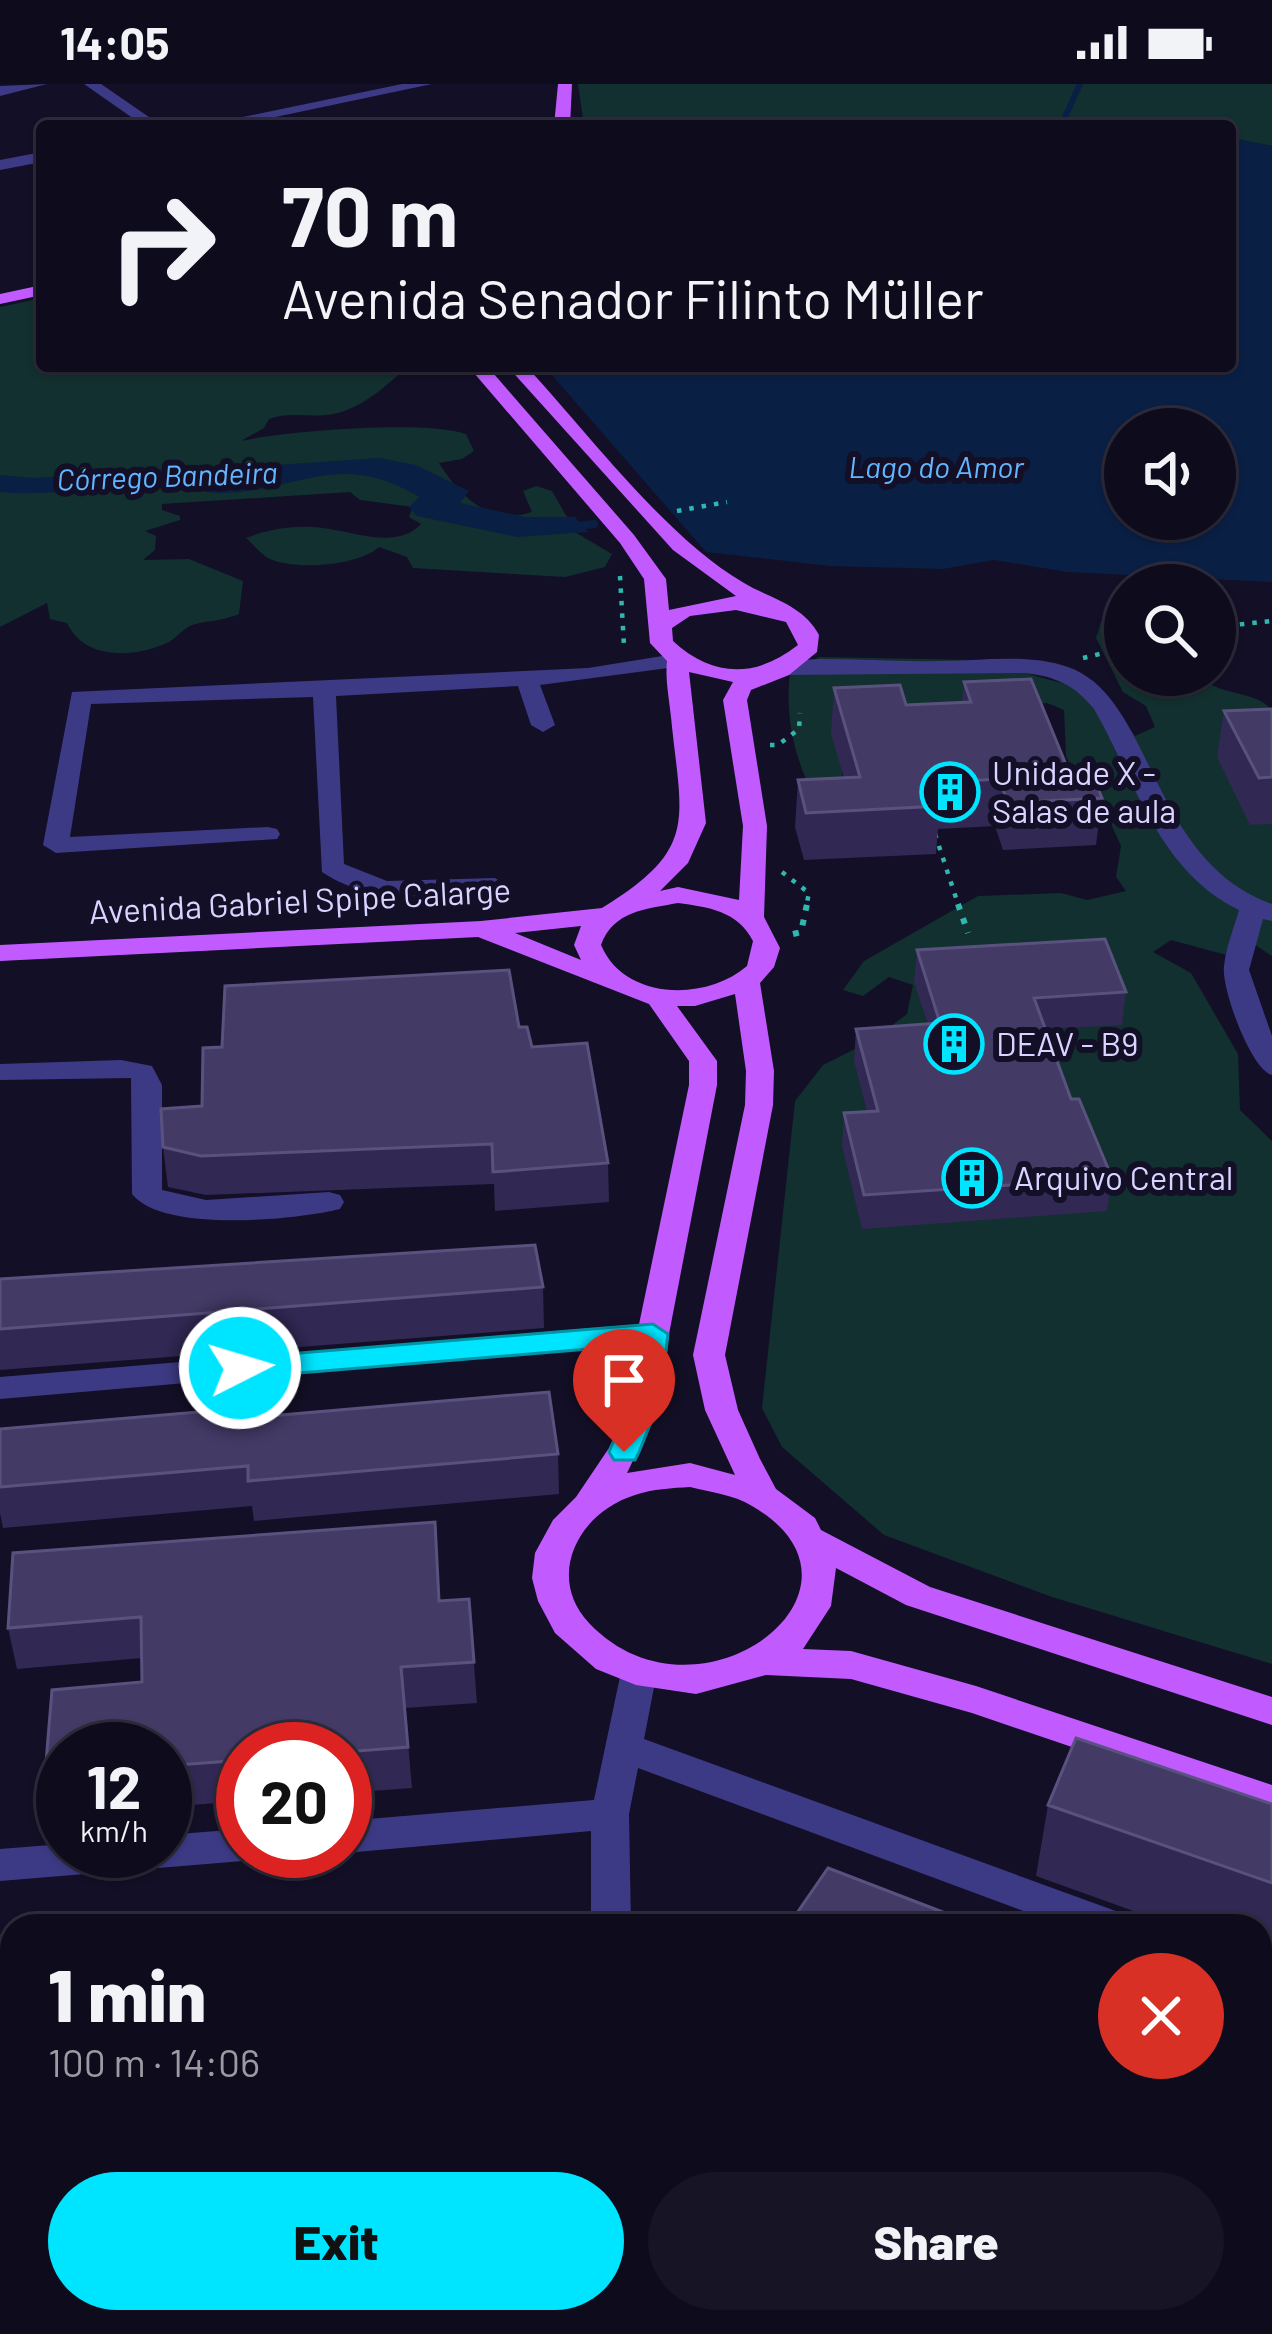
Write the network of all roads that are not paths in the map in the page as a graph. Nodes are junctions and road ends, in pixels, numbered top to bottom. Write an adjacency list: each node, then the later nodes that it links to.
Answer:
1 (40, 84): 5 (street)
2 (91, 84): 6 (street)
3 (425, 84): 7 (street)
4 (565, 84): 8 (main road)
5 (0, 92)
6 (145, 120)
7 (239, 120)
8 (562, 120)
9 (36, 158): 10 (street)
10 (0, 165)
11 (36, 291): 12 (main road)
12 (0, 299)
13 (481, 372): 16 (main road)
14 (521, 372): 15 (main road)
15 (782, 611): 16 (main road); 17 (main road)
16 (661, 628): 18 (main road)
17 (810, 637): 19 (street); 20 (main road)
18 (676, 662): 20 (main road); 21 (street); 26 (main road)
19 (875, 665): 20 (street); 27 (street)
20 (782, 668): 29 (main road)
21 (526, 679): 22 (street); 23 (street)
22 (324, 690): 24 (street); 25 (street)
23 (543, 725)
24 (268, 834)
25 (495, 886)
26 (613, 910): 28 (main road, Avenida Gabriel Spipe Calarge); 29 (main road); 31 (main road)
27 (1263, 911): 34 (street)
28 (481, 929): 30 (main road, Avenida Gabriel Spipe Calarge); 31 (main road)
29 (759, 929): 32 (main road)
30 (0, 952)
31 (604, 979): 33 (main road)
32 (746, 981): 33 (main road); 39 (main road)
33 (658, 998): 37 (main road)
34 (1272, 1066)
35 (0, 1072): 36 (street)
36 (329, 1202)
37 (653, 1334): 38 (street); 40 (main road)
38 (1, 1389)
39 (761, 1493): 40 (main road); 41 (main road)
40 (588, 1505): 43 (main road)
41 (813, 1540): 42 (main road); 44 (main road)
42 (764, 1661): 43 (main road); 46 (main road)
43 (639, 1672): 45 (street)
44 (1272, 1711)
45 (623, 1747): 47 (street); 52 (street)
46 (1272, 1800)
47 (610, 1814): 48 (street); 51 (street)
48 (372, 1835)
49 (216, 1847): 50 (street)
50 (0, 1865)
51 (611, 1914)
52 (1077, 1914)

